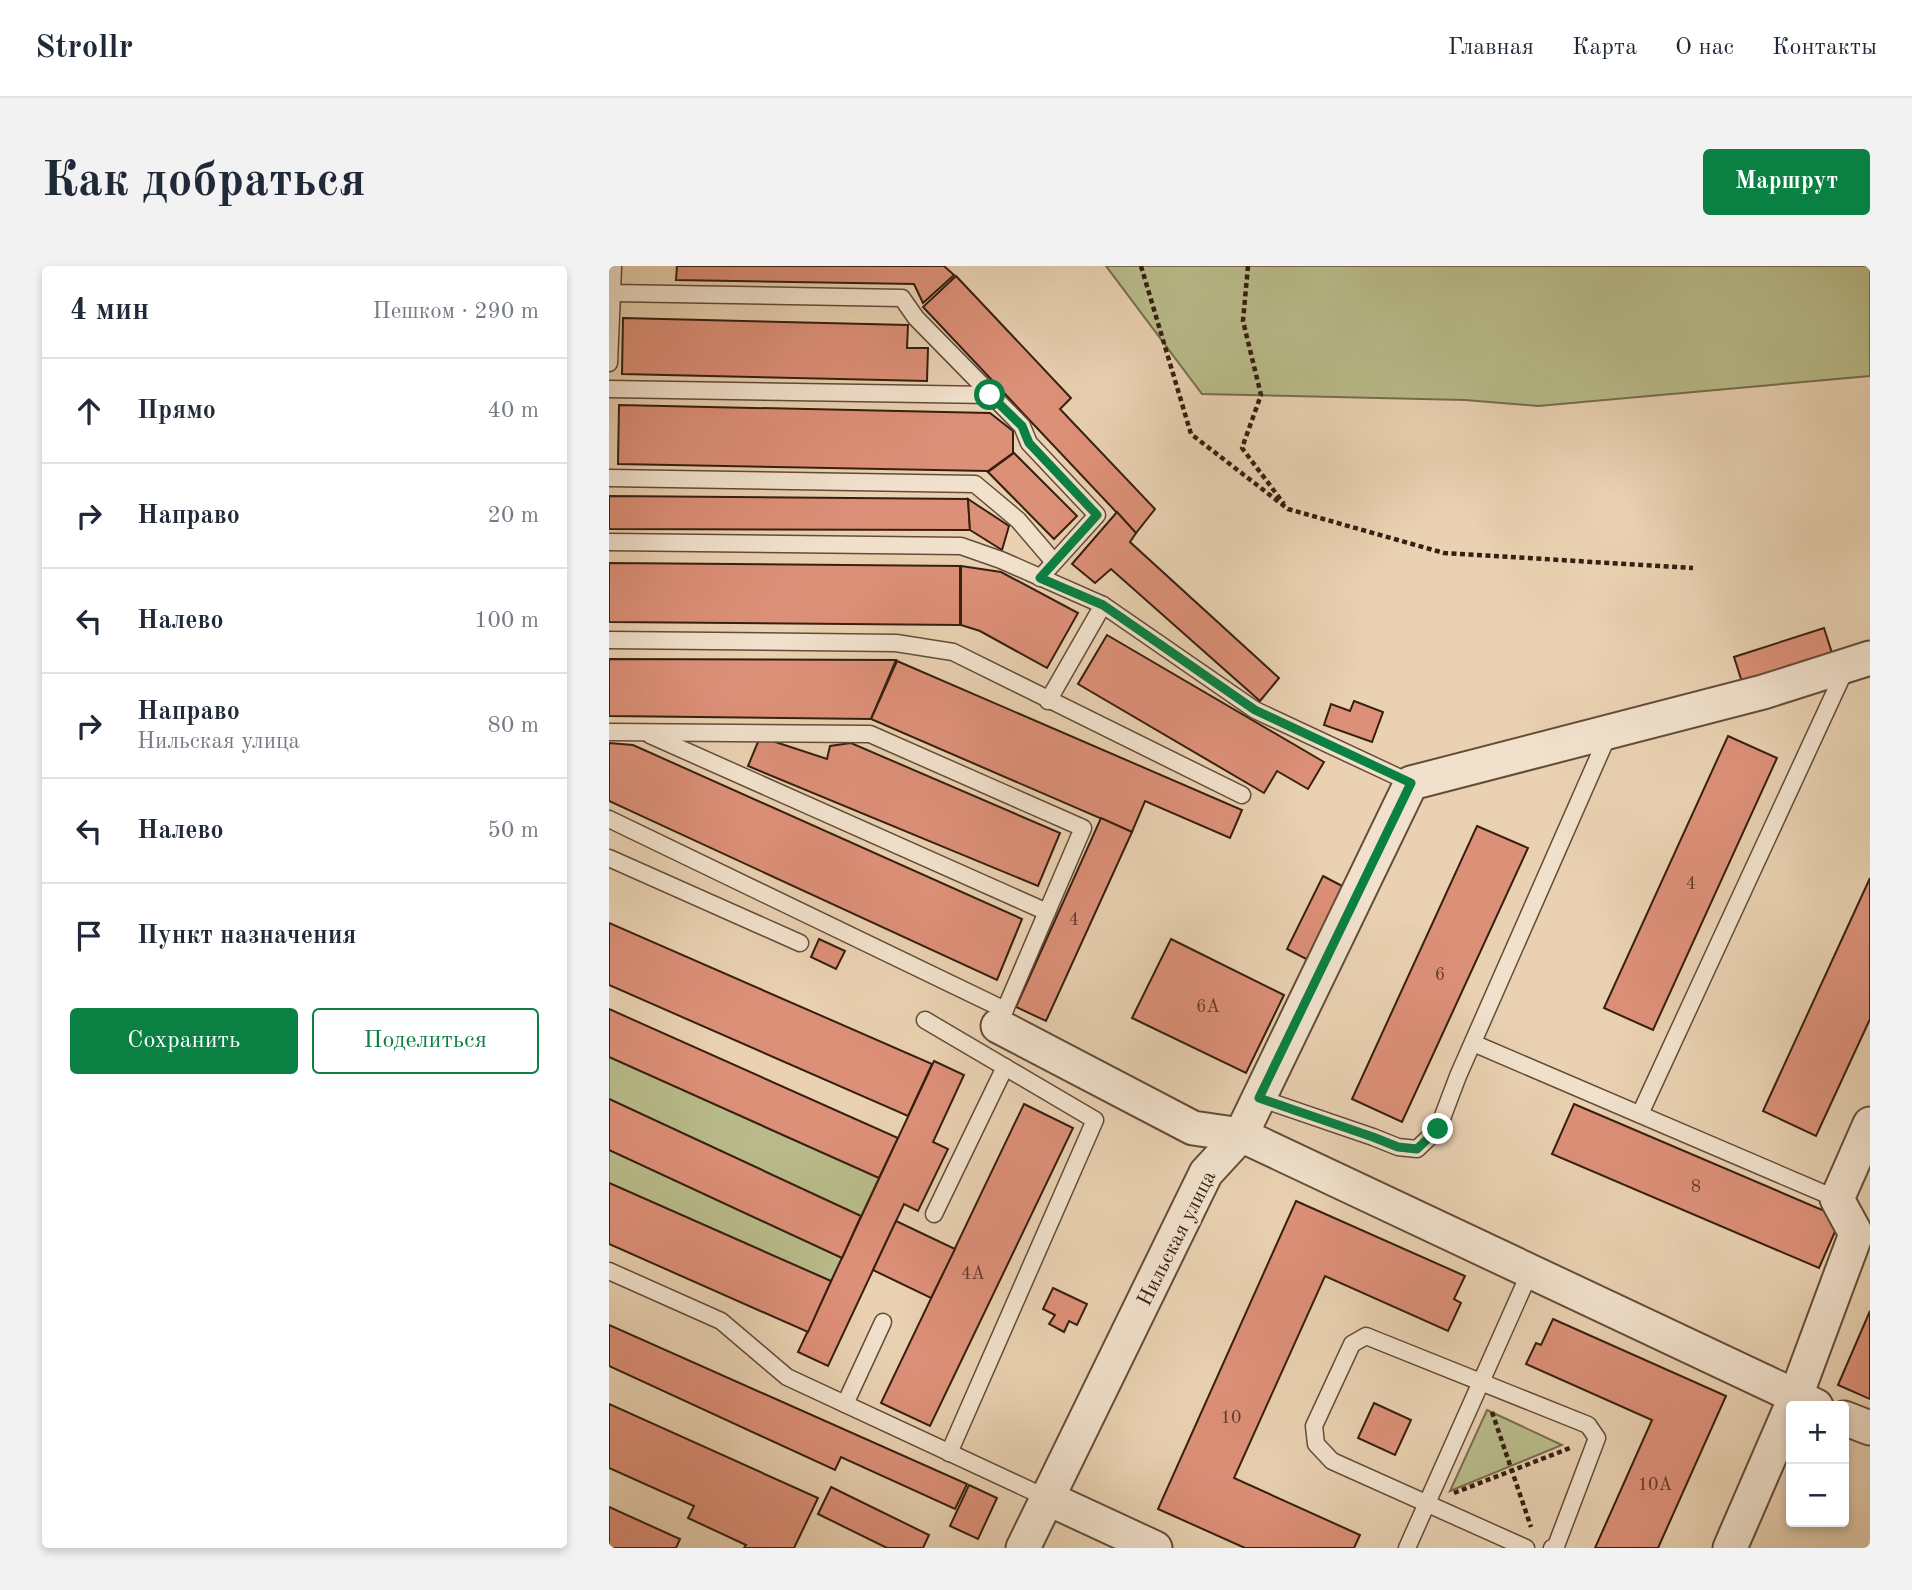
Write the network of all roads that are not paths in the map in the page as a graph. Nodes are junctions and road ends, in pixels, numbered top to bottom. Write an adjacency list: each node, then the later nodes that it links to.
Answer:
1 (613, 266): 2 (lane)
2 (612, 293): 3 (lane); 5 (lane)
3 (609, 363)
4 (609, 389): 5 (lane)
5 (990, 395): 8 (lane)
6 (609, 478): 8 (lane)
7 (609, 542): 9 (lane)
8 (1054, 562): 9 (lane)
9 (1040, 578): 10 (lane)
10 (1103, 605): 13 (lane); 17 (lane)
11 (609, 640): 13 (lane)
12 (1859, 662): 16 (street); 28 (lane)
13 (1048, 701): 18 (lane)
14 (609, 732): 15 (lane)
15 (643, 732): 21 (lane); 21 (lane)
16 (1609, 732): 17 (street); 25 (lane)
17 (1411, 783): 27 (street, Нильская улица)
18 (1242, 795)
19 (609, 818): 23 (lane)
20 (609, 858): 22 (lane)
21 (1047, 912): 23 (lane)
22 (800, 943)
23 (1001, 1018): 30 (street)
24 (925, 1020): 26 (lane)
25 (1473, 1043): 27 (lane); 28 (lane)
26 (1006, 1067): 32 (lane); 44 (lane)
27 (1259, 1098): 30 (street, Нильская улица)
28 (1640, 1114): 31 (lane)
29 (1870, 1124): 31 (street)
30 (1241, 1135): 35 (street); 45 (street, Нильская улица)
31 (1837, 1199): 33 (street); 39 (street)
32 (934, 1213)
33 (1870, 1213)
34 (609, 1271): 40 (lane)
35 (1530, 1272): 37 (lane); 38 (street)
36 (883, 1322): 40 (lane)
37 (1482, 1381): 46 (lane); 46 (lane); 51 (lane)
38 (1803, 1401)
39 (1805, 1401)
40 (845, 1404): 44 (lane)
41 (1849, 1420): 42 (street)
42 (1870, 1428)
43 (1786, 1439): 52 (street)
44 (949, 1452): 45 (lane)
45 (1048, 1498): 48 (street, Нильская улица); 49 (street)
46 (1427, 1504): 47 (lane); 50 (lane)
47 (1530, 1542)
48 (1023, 1548)
49 (1155, 1548)
50 (1407, 1548)
51 (1552, 1548)
52 (1730, 1548)

